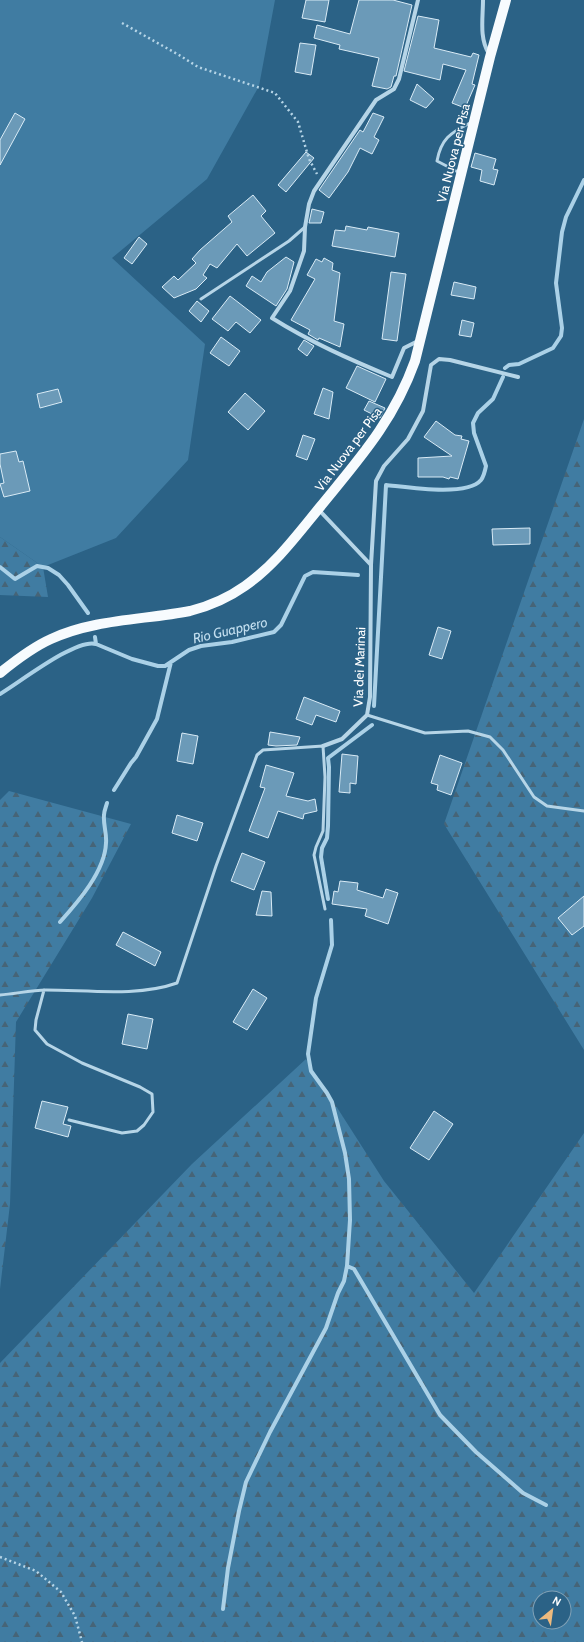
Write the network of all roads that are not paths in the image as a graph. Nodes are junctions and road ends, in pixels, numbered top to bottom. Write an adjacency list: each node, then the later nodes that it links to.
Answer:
1 (418, 0): 7 (street)
2 (483, 0): 4 (street)
3 (506, 0): 4 (main road, Via Nuova per Pisa)
4 (490, 57): 5 (main road, Via Nuova per Pisa)
5 (474, 122): 6 (main road, Via Nuova per Pisa); 6 (lane)
6 (461, 173): 9 (main road, Via Nuova per Pisa)
7 (305, 228): 8 (lane); 9 (street)
8 (201, 299)
9 (421, 340): 11 (main road, Via Nuova per Pisa)
10 (518, 377): 12 (street, Via dei Marinai)
11 (318, 509): 12 (street); 13 (main road, Via Nuova per Pisa)
12 (371, 565): 14 (street, Via dei Marinai)
13 (0, 673)
14 (367, 715): 15 (street, Via dei Marinai); 16 (lane)
15 (323, 746): 17 (lane); 18 (lane)
16 (584, 811)
17 (325, 908)
18 (44, 990): 19 (lane); 20 (lane)
19 (0, 995)
20 (69, 1120)

